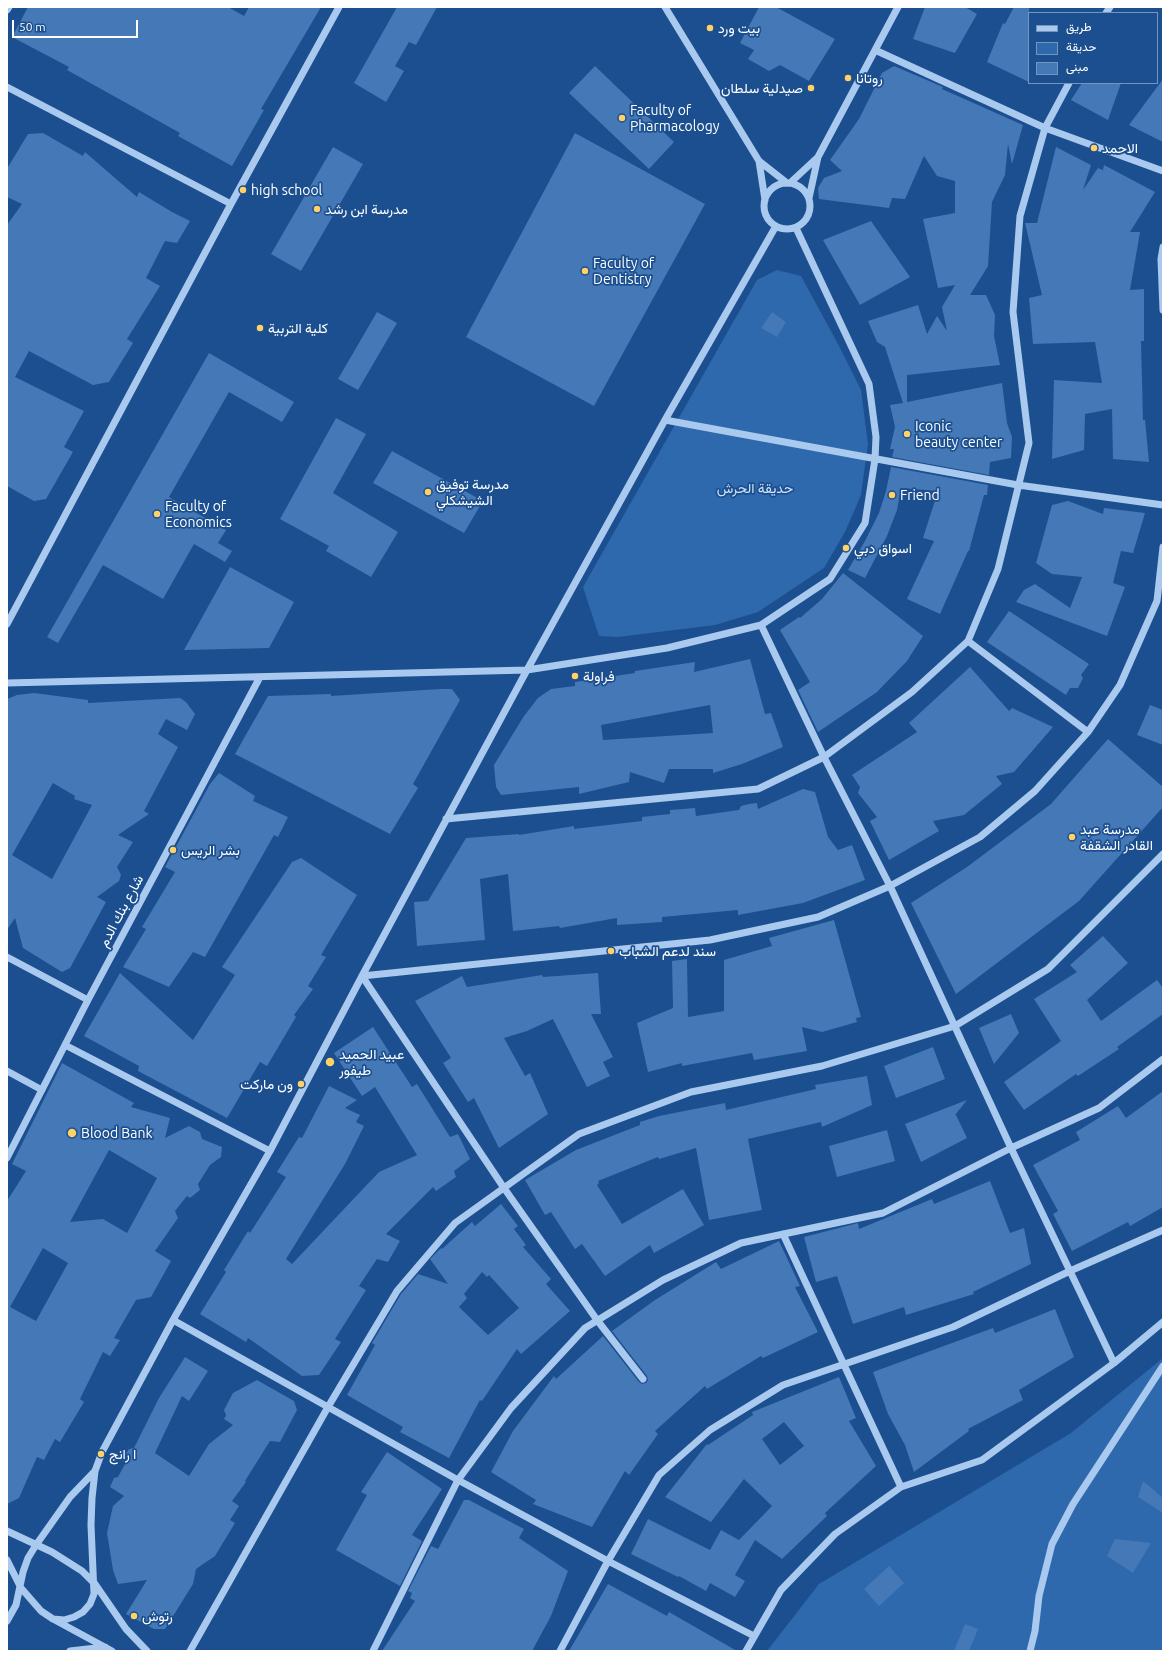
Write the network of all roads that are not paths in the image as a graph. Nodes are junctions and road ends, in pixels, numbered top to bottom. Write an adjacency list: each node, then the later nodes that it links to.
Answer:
1 (9, 7): 5 (street)
2 (339, 7): 16 (street)
3 (665, 7): 11 (street)
4 (898, 7): 6 (street)
5 (7, 10)
6 (875, 50): 9 (street); 10 (street)
7 (1068, 84): 9 (street)
8 (7, 87): 16 (street)
9 (1045, 128): 12 (street); 23 (street)
10 (818, 157): 13 (street); 14 (street)
11 (759, 161): 13 (street); 15 (street)
12 (1163, 171)
13 (789, 183): 14 (street); 15 (street)
14 (809, 198): 18 (street)
15 (765, 202): 17 (street)
16 (231, 204): 26 (street)
17 (776, 226): 18 (street); 21 (street)
18 (796, 228): 22 (street)
19 (1163, 247): 20 (street)
20 (1163, 310)
21 (665, 420): 22 (street); 29 (street)
22 (875, 459): 23 (street); 27 (street)
23 (1018, 485): 24 (street); 28 (street)
24 (1163, 505)
25 (1163, 547): 32 (street)
26 (7, 624)
27 (761, 624): 29 (street); 33 (street)
28 (968, 641): 32 (street); 33 (street)
29 (527, 670): 30 (street); 34 (street)
30 (260, 677): 31 (street); 39 (street, شارع بنك الدم)
31 (7, 683)
32 (1088, 732): 36 (street)
33 (824, 757): 34 (street); 36 (street)
34 (446, 819): 38 (street)
35 (1163, 854): 40 (street)
36 (890, 886): 38 (street); 40 (street)
37 (7, 957): 39 (street)
38 (362, 976): 46 (street); 48 (street)
39 (88, 1000): 41 (street, شارع بنك الدم)
40 (955, 1026): 45 (street); 48 (street)
41 (65, 1045): 44 (street, شارع بنك الدم); 46 (street)
42 (1163, 1059): 45 (street)
43 (7, 1071): 44 (street)
44 (42, 1090): 47 (street, شارع بنك الدم)
45 (1011, 1148): 50 (street); 51 (street)
46 (270, 1150): 52 (street)
47 (7, 1158)
48 (504, 1188): 53 (street); 59 (street)
49 (1163, 1230): 51 (street)
50 (783, 1234): 53 (street); 56 (street)
51 (1070, 1271): 55 (street); 56 (street)
52 (173, 1320): 59 (street); 60 (street)
53 (597, 1320): 58 (street); 61 (street)
54 (1163, 1322): 55 (street)
55 (1114, 1363): 62 (street)
56 (843, 1366): 62 (street); 66 (street)
57 (1163, 1366): 80 (street)
58 (642, 1379)
59 (328, 1407): 61 (street); 76 (street)
60 (95, 1471): 64 (street); 67 (street)
61 (458, 1480): 66 (street); 77 (street)
62 (901, 1487): 71 (street)
63 (7, 1532): 64 (street)
64 (36, 1545): 67 (street); 68 (street)
65 (7, 1560): 68 (street)
66 (608, 1561): 71 (street); 78 (street)
67 (95, 1584): 69 (street); 75 (street)
68 (21, 1588): 69 (street); 70 (street)
69 (53, 1619): 72 (street)
70 (7, 1621)
71 (754, 1636): 79 (street)
72 (105, 1646): 73 (street); 74 (street)
73 (70, 1651)
74 (112, 1651)
75 (147, 1651)
76 (190, 1651)
77 (373, 1651)
78 (560, 1651)
79 (746, 1651)
80 (1030, 1651)

